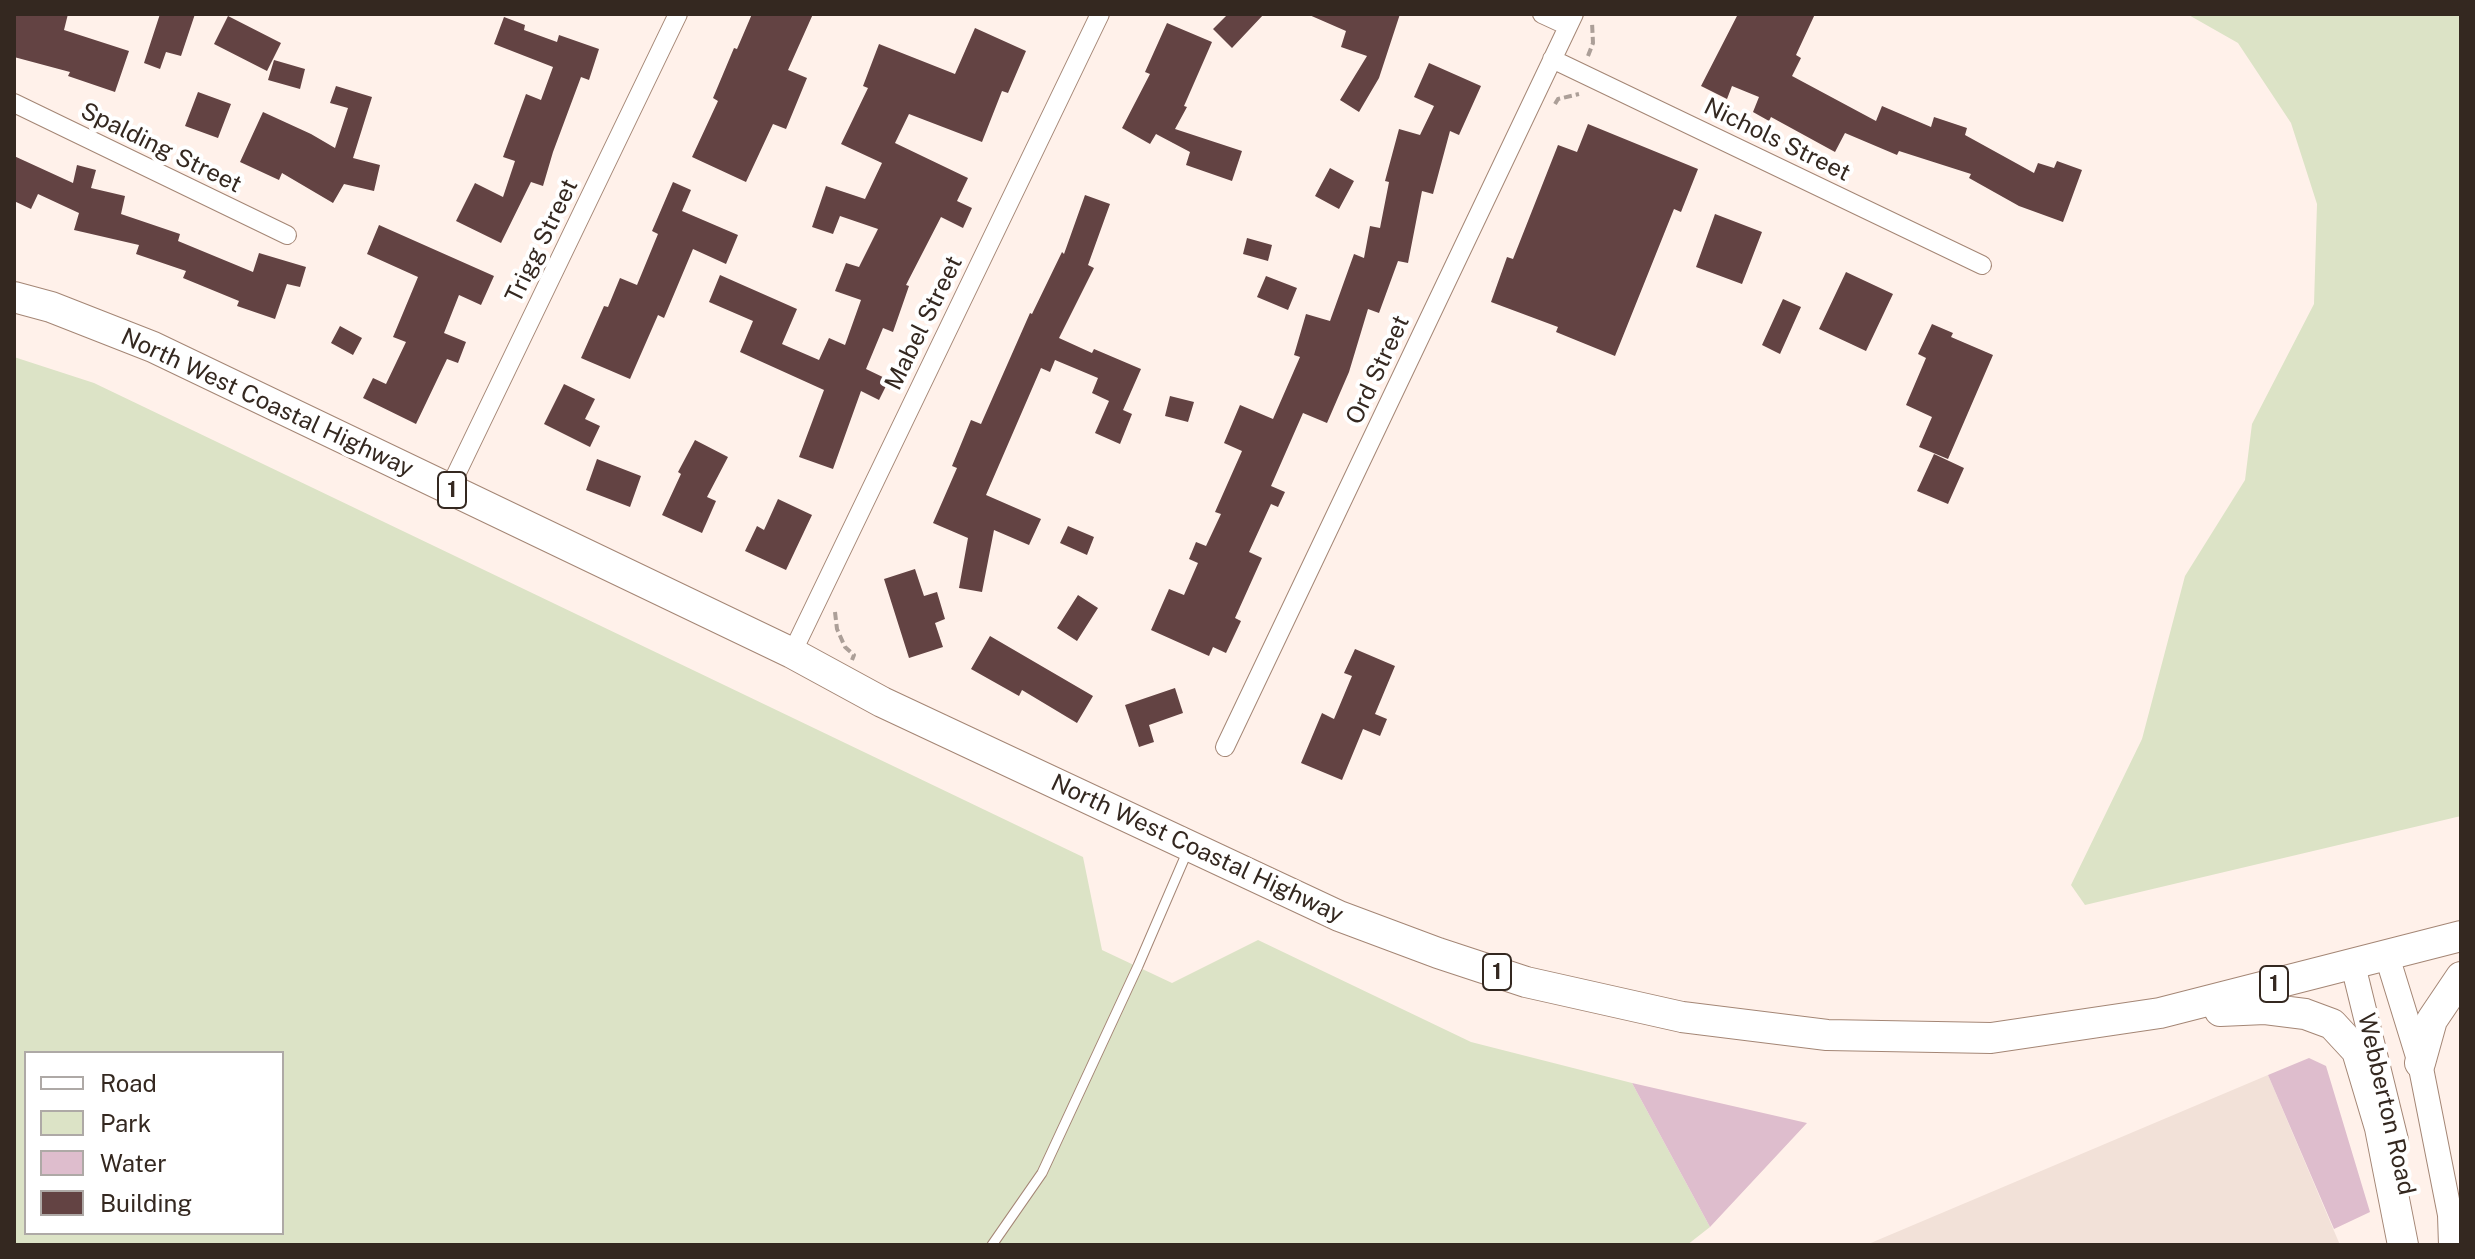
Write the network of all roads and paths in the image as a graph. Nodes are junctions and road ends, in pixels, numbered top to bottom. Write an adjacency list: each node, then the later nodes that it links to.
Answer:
1 (655, 14): 5 (street)
2 (1100, 14): 16 (street, Mabel Street)
3 (1542, 14): 6 (street)
4 (1595, 14): 7 (path)
5 (676, 18): 15 (street, Trigg Street)
6 (1571, 20): 8 (street, Ord Street)
7 (1590, 54)
8 (1552, 59): 13 (street, Nichols Street); 17 (street, Ord Street)
9 (1584, 93): 11 (path)
10 (14, 103): 12 (street, Spalding Street)
11 (1548, 112)
12 (287, 235)
13 (1982, 265)
14 (14, 297): 15 (highway, North West Coastal Highway / 1)
15 (449, 489): 16 (highway, North West Coastal Highway / 1)
16 (792, 653): 18 (highway, North West Coastal Highway / 1)
17 (1225, 747)
18 (1189, 847): 23 (highway, North West Coastal Highway / 1); 25 (lane)
19 (2461, 936): 20 (highway, North West Coastal Highway / 1)
20 (2387, 956): 21 (highway, North West Coastal Highway / 1); 24 (main road, Webberton Road)
21 (2353, 965): 23 (highway, North West Coastal Highway / 1); 27 (main road, Webberton Road)
22 (2461, 977): 24 (highway)
23 (2160, 1013): 26 (highway)
24 (2420, 1063): 28 (main road, Webberton Road)
25 (992, 1245)
26 (2403, 1245)
27 (2411, 1245)
28 (2451, 1245)

